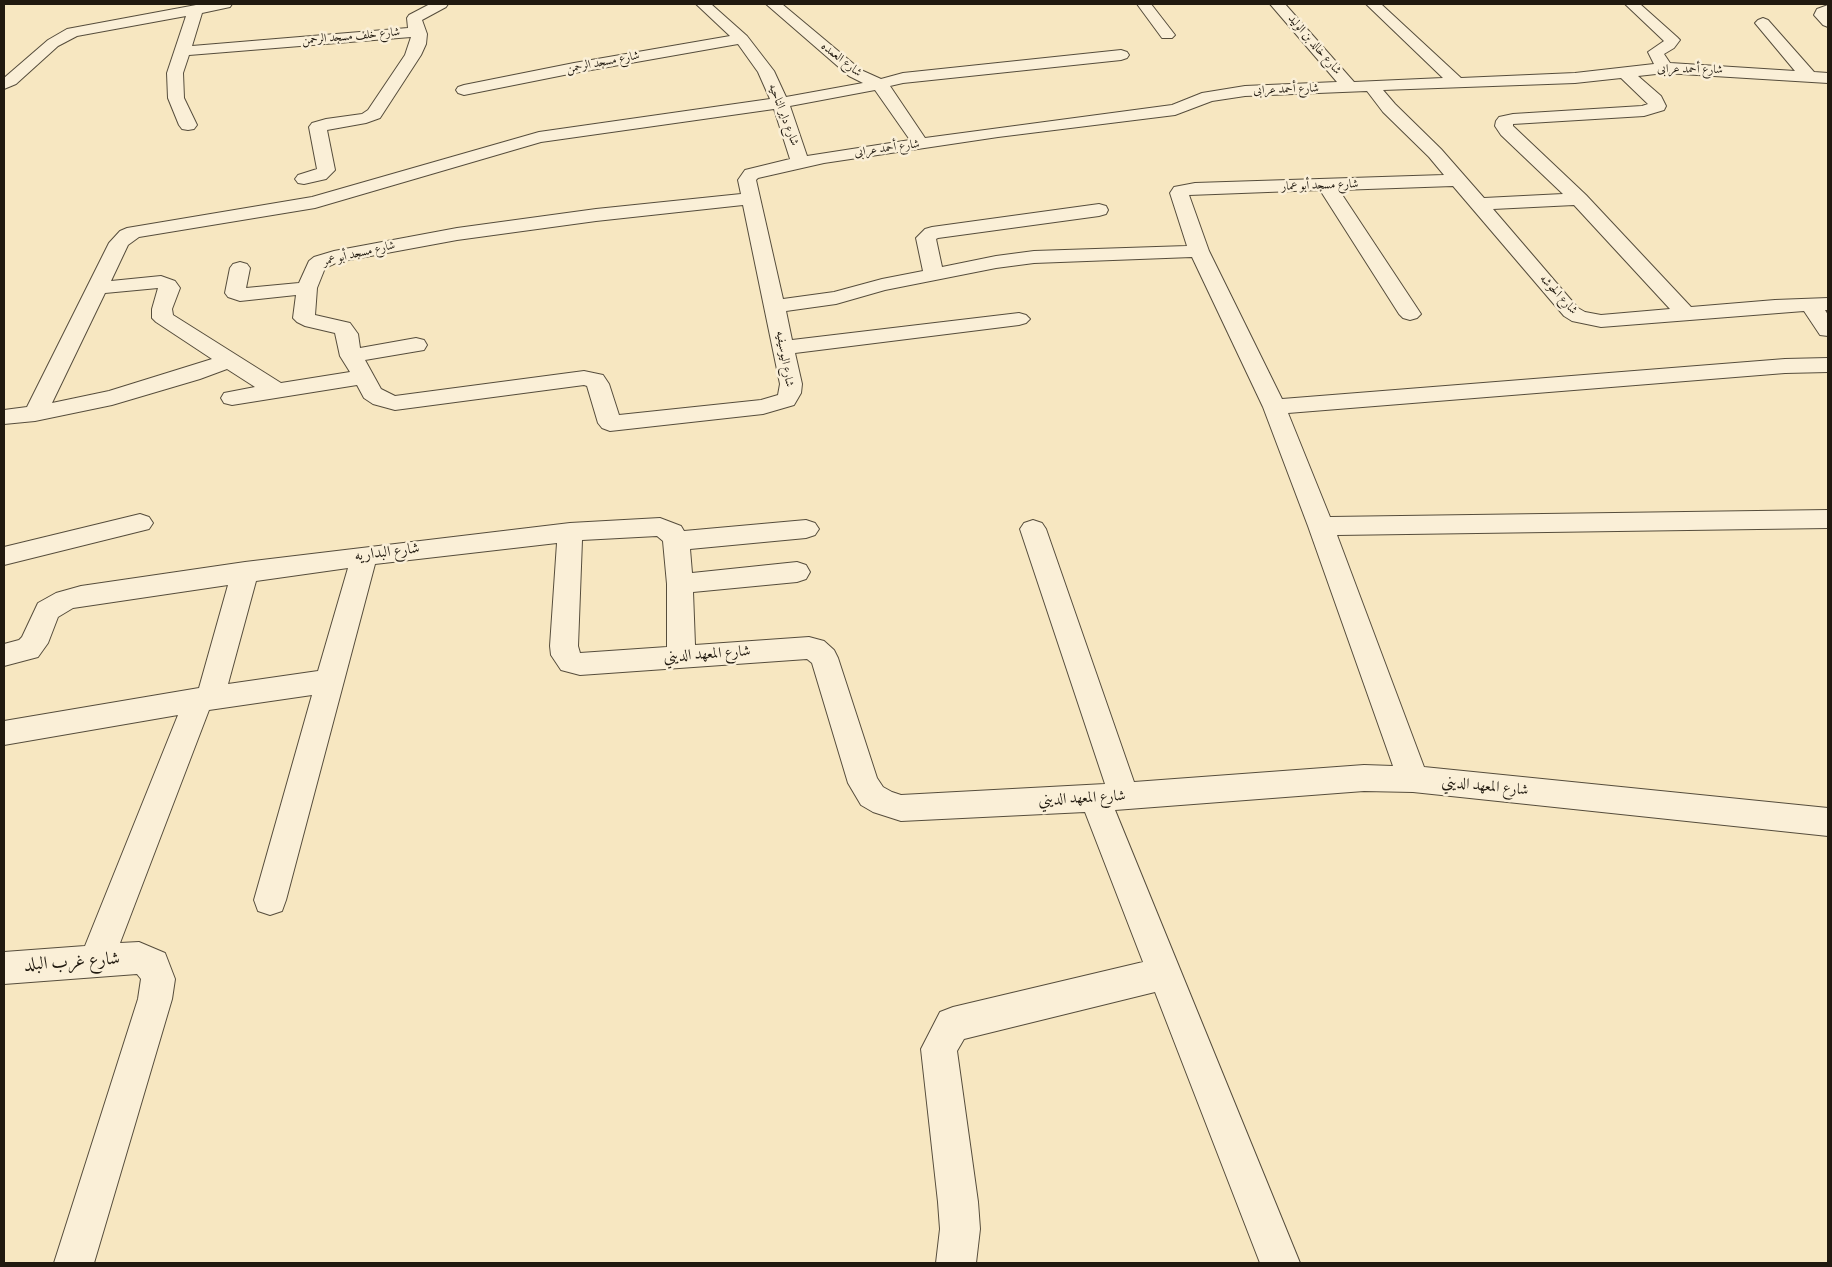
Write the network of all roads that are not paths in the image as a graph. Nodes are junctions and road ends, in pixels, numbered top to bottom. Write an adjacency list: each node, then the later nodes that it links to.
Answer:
1 (225, 4): 9 (street)
2 (441, 4): 13 (street)
3 (703, 4): 15 (street, شارع داير الناحيه)
4 (773, 4): 24 (street, شارع العمده)
5 (1144, 4): 14 (street)
6 (1277, 4): 26 (street, شارع خالد بن الوليد)
7 (1373, 4): 22 (street)
8 (1632, 4): 18 (street)
9 (196, 8): 16 (street); 23 (street)
10 (1828, 9): 11 (street)
11 (1828, 22)
12 (1763, 23): 20 (street)
13 (418, 32): 16 (street, شارع خلف مسجد الرحمن); 33 (street, شارع خلف مسجد الرحمن)
14 (1167, 35)
15 (742, 39): 27 (street, شارع مسجد الرحمن); 28 (street, شارع داير الناحيه)
16 (182, 51): 29 (street)
17 (1121, 55): 24 (street)
18 (1665, 68): 19 (street, شارع أحمد عرابى); 20 (street, شارع أحمد عرابى)
19 (1625, 73): 22 (street, شارع أحمد عرابى); 37 (street)
20 (1809, 77): 21 (street, شارع أحمد عرابى)
21 (1828, 78)
22 (1456, 82): 25 (street, شارع أحمد عرابى)
23 (4, 84)
24 (878, 84): 28 (street); 30 (street, شارع العمده)
25 (1371, 86): 26 (street, شارع أحمد عرابى); 34 (street, شارع الحوشه)
26 (1350, 87): 30 (street, شارع أحمد عرابى)
27 (464, 90)
28 (780, 102): 31 (street, شارع داير الناحيه); 43 (street)
29 (188, 124)
30 (921, 144): 31 (street, شارع أحمد عرابى)
31 (800, 162): 32 (street, شارع أحمد عرابى)
32 (751, 174): 36 (street, شارع اليوسيفيه)
33 (304, 179)
34 (1458, 180): 35 (street, شارع مسجد أبو عمار); 38 (street, شارع الحوشه)
35 (1327, 186): 40 (street, شارع مسجد أبو عمار); 47 (street)
36 (751, 198): 44 (street, شارع مسجد أبو عمر); 46 (street, شارع اليوسيفيه)
37 (1579, 199): 38 (street); 48 (street)
38 (1478, 204): 48 (street, شارع الحوشه)
39 (1099, 210): 42 (street)
40 (1199, 251): 42 (street); 59 (street)
41 (240, 268): 44 (street)
42 (934, 276): 46 (street)
43 (96, 288): 54 (street); 60 (street)
44 (308, 288): 53 (street, شارع مسجد أبو عمر)
45 (1819, 304): 48 (street, شارع الحوشه); 50 (street)
46 (774, 306): 52 (street, شارع اليوسيفيه)
47 (1410, 314)
48 (1686, 314)
49 (1019, 320): 52 (street)
50 (1828, 330)
51 (416, 345): 53 (street)
52 (783, 348): 61 (street, شارع اليوسيفيه)
53 (351, 356): 56 (street, شارع مسجد أبو عمر)
54 (229, 360): 57 (street); 60 (street)
55 (1828, 365): 59 (street)
56 (364, 377): 57 (street); 61 (street, شارع مسجد أبو عمر)
57 (277, 391): 58 (street)
58 (232, 398)
59 (1274, 408): 65 (street)
60 (17, 416): 62 (street)
61 (610, 423)
62 (4, 438)
63 (1828, 519): 65 (street)
64 (140, 523): 70 (street)
65 (1321, 526): 80 (street)
66 (806, 529): 69 (street)
67 (1032, 529): 81 (street)
68 (570, 532): 69 (street, شارع البداريه); 71 (street, شارع البداريه); 76 (street, شارع المعهد الديني)
69 (676, 541): 74 (street)
70 (4, 556)
71 (364, 556): 72 (street, شارع البداريه); 77 (street)
72 (245, 572): 75 (street, شارع البداريه); 78 (street)
73 (796, 572): 74 (street)
74 (680, 584): 76 (street)
75 (4, 655)
76 (681, 657): 81 (street, شارع المعهد الديني)
77 (329, 681): 78 (street); 83 (street)
78 (204, 699): 79 (street); 84 (street)
79 (4, 733)
80 (1413, 779): 81 (street, شارع المعهد الديني); 82 (street, شارع المعهد الديني)
81 (1109, 797): 86 (street)
82 (1828, 822)
83 (270, 900)
84 (96, 962): 85 (street, شارع غرب البلد); 87 (street, شارع غرب البلد)
85 (4, 968)
86 (1165, 973): 88 (street); 89 (street)
87 (74, 1263)
88 (956, 1263)
89 (1280, 1263)

